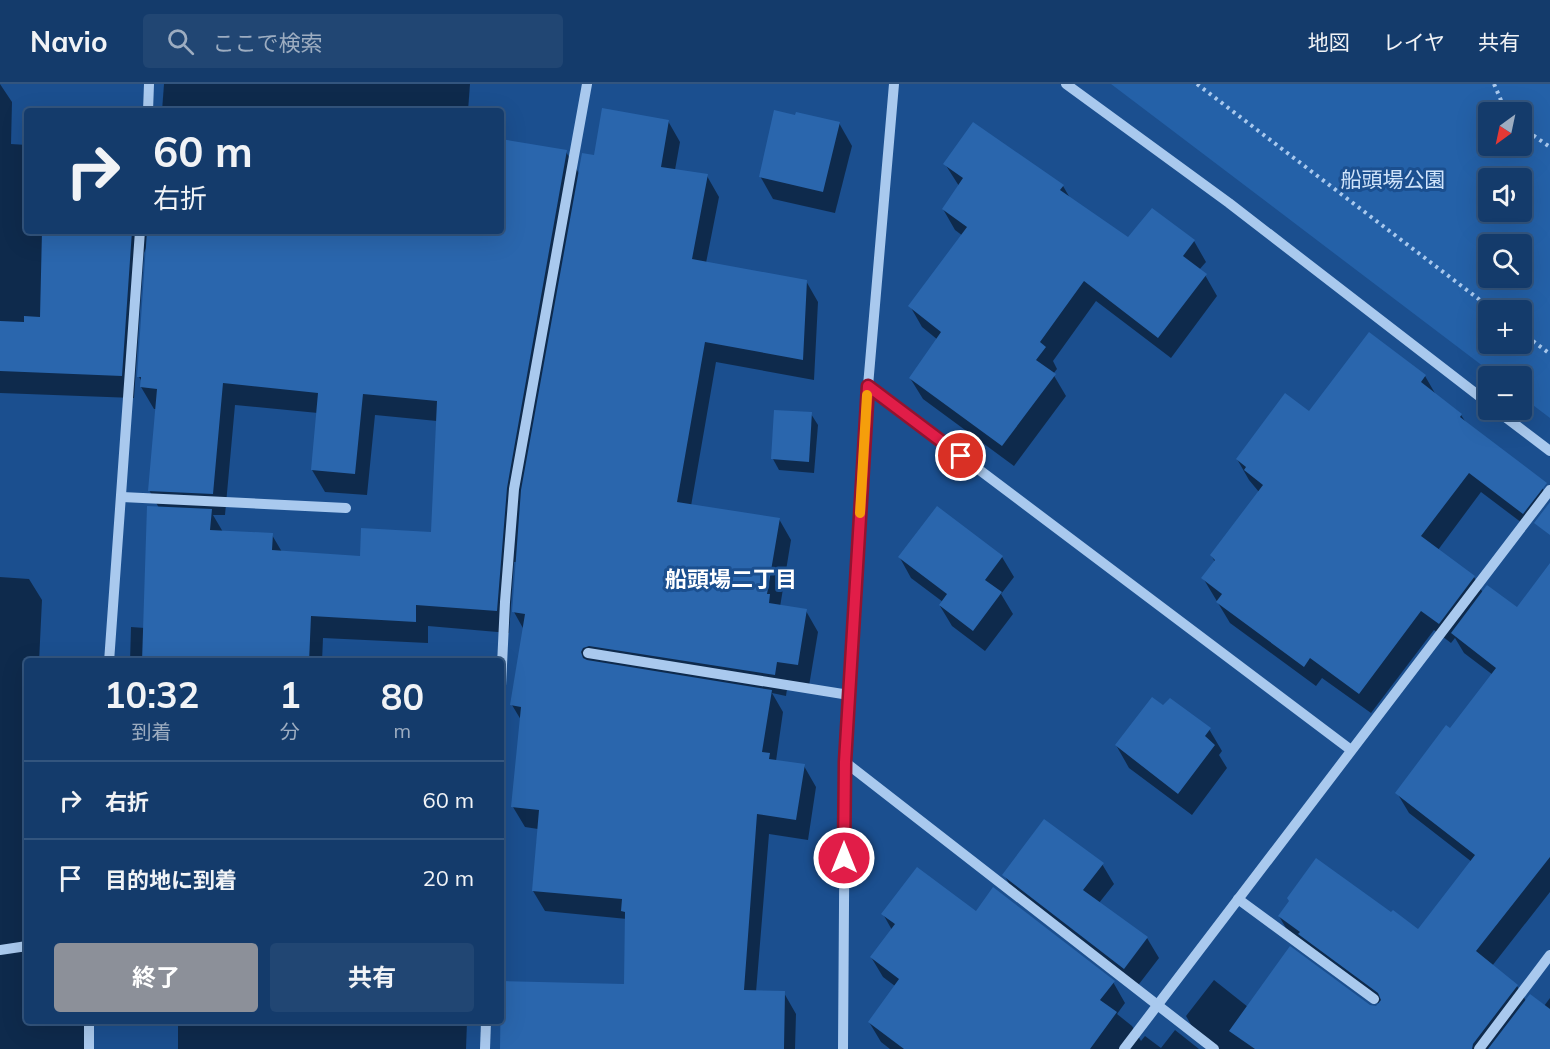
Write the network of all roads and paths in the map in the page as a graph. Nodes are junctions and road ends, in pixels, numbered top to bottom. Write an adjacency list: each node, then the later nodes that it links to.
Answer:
1 (149, 84): 8 (street)
2 (587, 84): 24 (street)
3 (894, 84): 15 (street)
4 (1066, 84): 16 (street)
5 (1197, 84): 12 (path)
6 (1494, 84): 7 (path)
7 (1502, 102)
8 (148, 108)
9 (1532, 135): 10 (path)
10 (1550, 147)
11 (140, 234): 20 (street)
12 (1480, 300)
13 (1532, 340): 14 (path)
14 (1550, 354)
15 (868, 386): 25 (street); 26 (street)
16 (1478, 395)
17 (1509, 420): 18 (street)
18 (1550, 451)
19 (1550, 490): 26 (street)
20 (122, 497): 21 (street); 23 (street)
21 (346, 508)
22 (588, 653): 25 (street)
23 (110, 658)
24 (502, 658)
25 (849, 695): 27 (street)
26 (1351, 750): 28 (street)
27 (845, 762): 33 (street); 38 (street)
28 (1238, 899): 32 (street); 33 (street)
29 (24, 946): 30 (street)
30 (0, 950)
31 (1550, 955): 41 (street)
32 (1374, 999)
33 (1157, 1005): 39 (street); 40 (street)
34 (89, 1024): 36 (street)
35 (486, 1024): 37 (street)
36 (89, 1049)
37 (485, 1049)
38 (843, 1049)
39 (1124, 1049)
40 (1214, 1049)
41 (1479, 1049)

